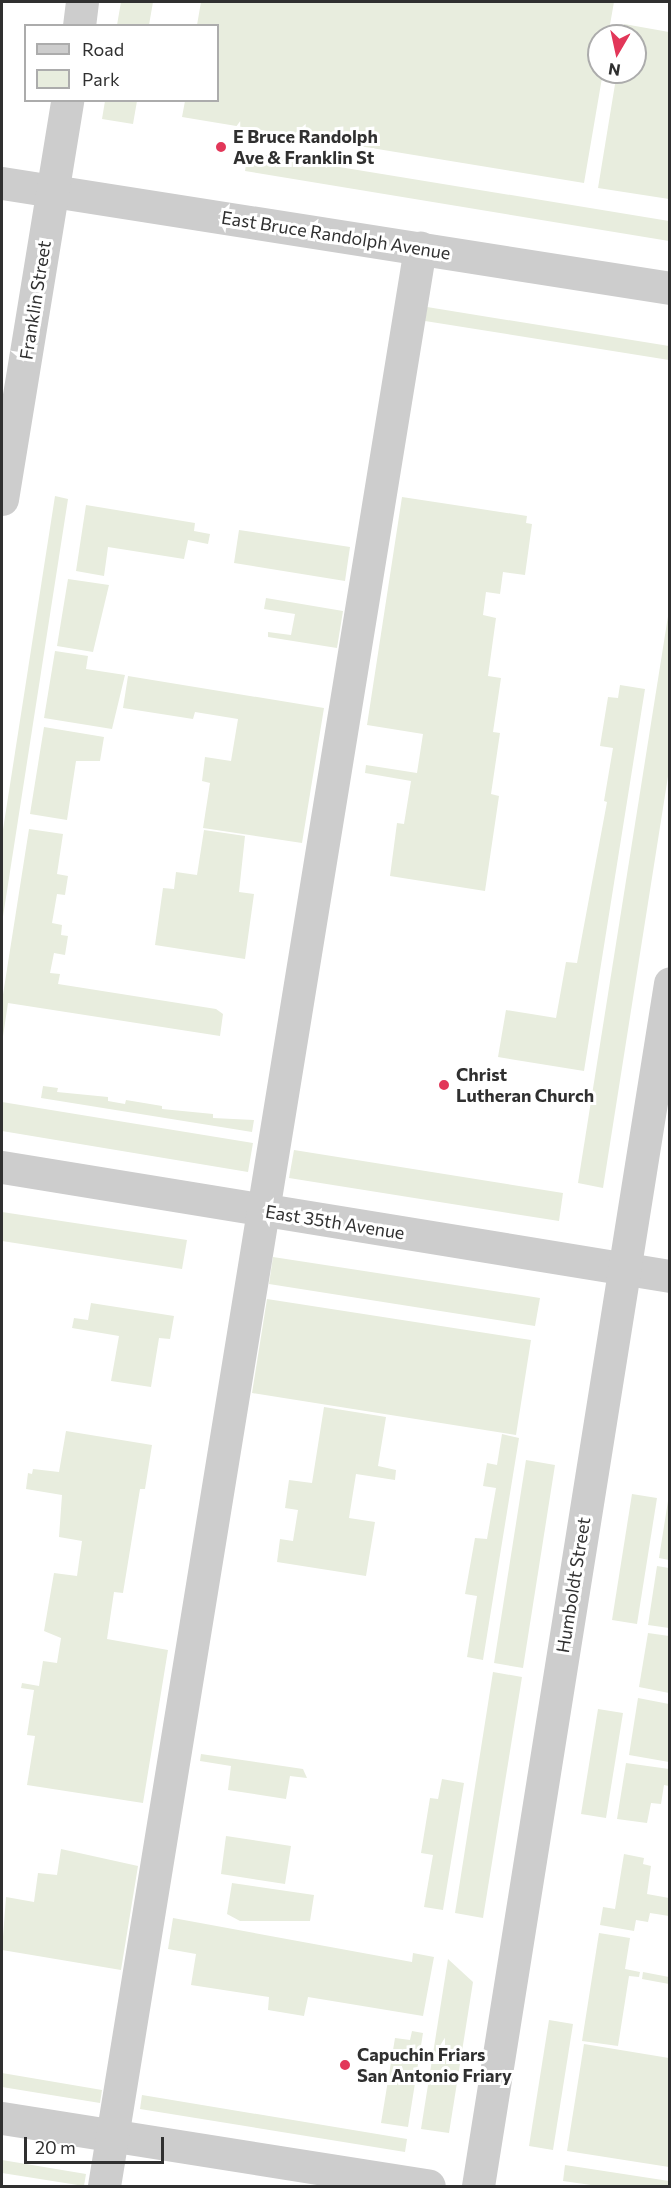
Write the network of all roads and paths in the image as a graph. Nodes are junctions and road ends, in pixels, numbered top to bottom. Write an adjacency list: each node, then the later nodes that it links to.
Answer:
1 (82, 2): 2 (street)
2 (79, 24)
3 (67, 102): 5 (street, Franklin Street)
4 (2, 183): 5 (street, East Bruce Randolph Avenue)
5 (53, 190): 6 (street, East Bruce Randolph Avenue); 8 (street, Franklin Street)
6 (420, 248): 7 (street, East Bruce Randolph Avenue); 11 (street)
7 (669, 288)
8 (2, 499)
9 (669, 983): 12 (street, Humboldt Street)
10 (2, 1167): 11 (street, East 35th Avenue)
11 (262, 1210): 12 (street, East 35th Avenue); 15 (street)
12 (623, 1268): 13 (street, East 35th Avenue); 18 (street, Humboldt Street)
13 (669, 1276)
14 (2, 2118): 15 (street)
15 (112, 2136): 16 (street); 17 (street)
16 (104, 2187)
17 (429, 2187)
18 (478, 2187)

